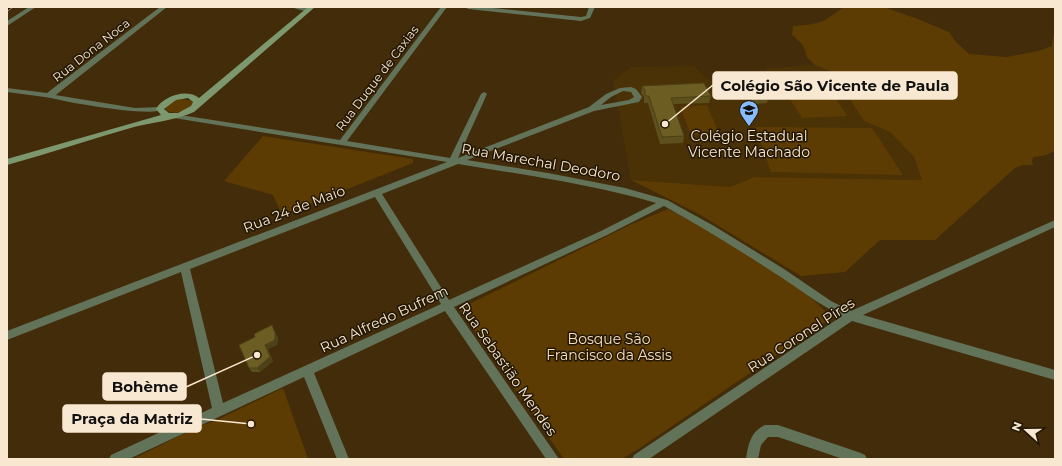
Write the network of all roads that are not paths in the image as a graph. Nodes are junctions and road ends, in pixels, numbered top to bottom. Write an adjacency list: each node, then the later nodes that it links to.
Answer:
1 (33, 7): 8 (street)
2 (164, 7): 12 (street, Rua Dona Noca)
3 (293, 7): 7 (street)
4 (444, 7): 18 (street, Rua Duque de Caxias)
5 (468, 7): 6 (street)
6 (592, 7)
7 (310, 8): 9 (main road)
8 (7, 24)
9 (220, 84): 13 (main road); 14 (main road)
10 (7, 90): 12 (street, Rua Marechal Deodoro)
11 (484, 94): 19 (street)
12 (49, 96): 16 (street, Rua Marechal Deodoro)
13 (192, 97): 14 (main road); 16 (main road)
14 (194, 107): 16 (main road); 17 (street)
15 (592, 109): 15 (street, Rua 24 de Maio); 19 (street, Rua 24 de Maio)
16 (166, 113): 17 (street, Rua Marechal Deodoro); 20 (main road)
17 (195, 119): 18 (street, Rua Marechal Deodoro)
18 (342, 143): 19 (street, Rua Marechal Deodoro)
19 (456, 161): 21 (street, Rua 24 de Maio); 22 (street, Rua Marechal Deodoro)
20 (7, 162)
21 (376, 192): 24 (street, Rua 24 de Maio); 25 (street, Rua Sebastião Mendes)
22 (664, 202): 25 (street, Rua Alfredo Bufrem); 26 (street, Rua Marechal Deodoro)
23 (1055, 223): 26 (street, Rua Coronel Pires)
24 (185, 267): 27 (street, Rua 24 de Maio); 30 (street)
25 (447, 305): 28 (street, Rua Alfredo Bufrem); 33 (street, Rua Sebastião Mendes)
26 (851, 316): 29 (street, Rua Marechal Deodoro); 34 (street, Rua Coronel Pires)
27 (7, 336)
28 (307, 370): 30 (street, Rua Alfredo Bufrem); 32 (street)
29 (1055, 375)
30 (219, 412): 31 (street, Rua Alfredo Bufrem)
31 (115, 459)
32 (343, 459)
33 (553, 459)
34 (638, 459)
35 (752, 459): 36 (street)
36 (861, 459)

